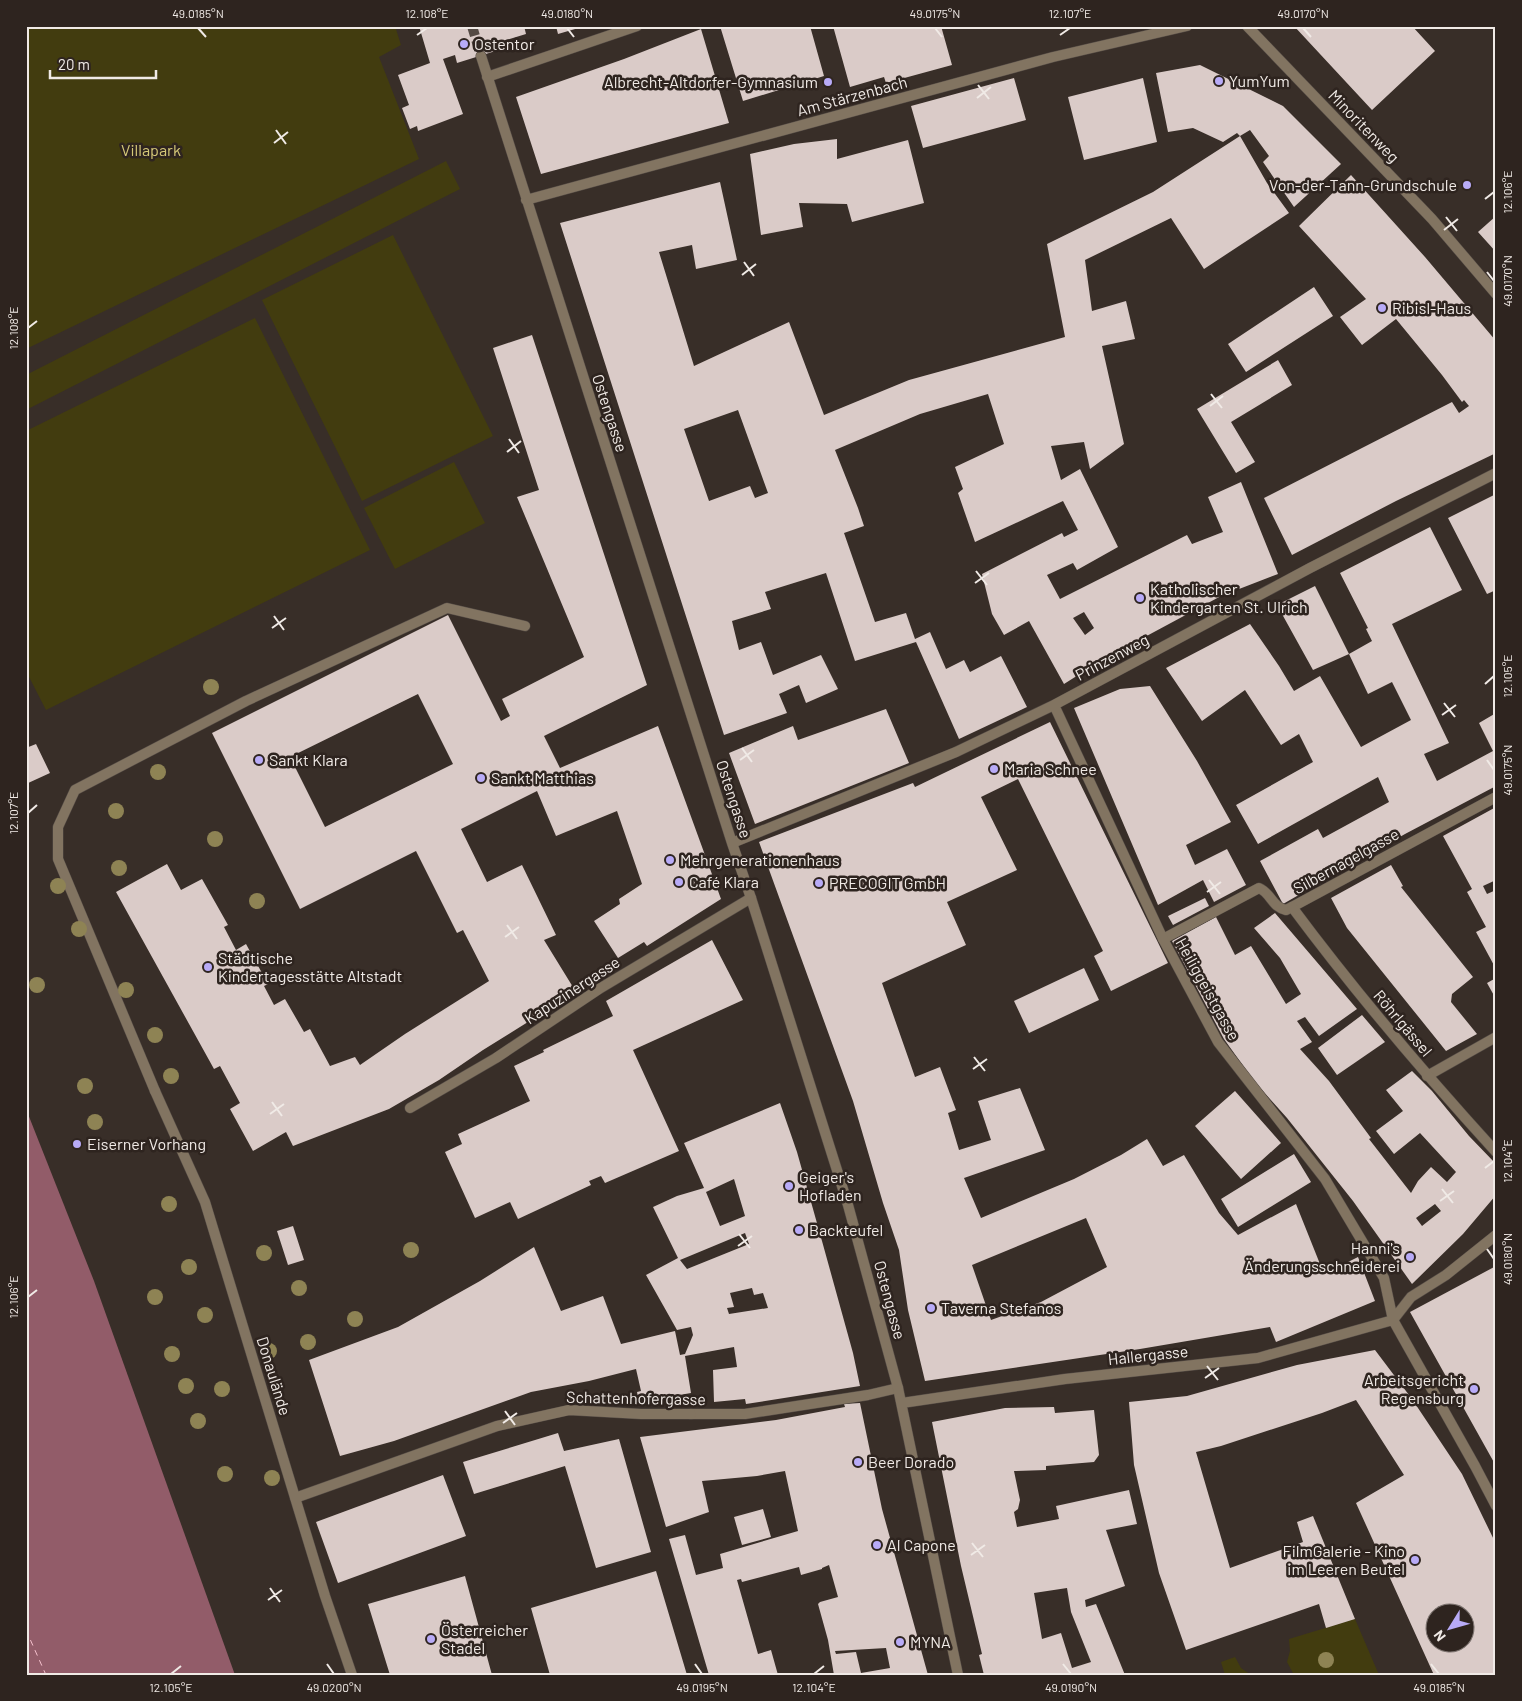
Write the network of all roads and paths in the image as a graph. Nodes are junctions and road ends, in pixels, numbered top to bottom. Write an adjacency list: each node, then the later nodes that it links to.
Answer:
1 (637, 26): 5 (street)
2 (1187, 26): 6 (street, Am Stärzenbach)
3 (1247, 26): 7 (street, Minoritenweg)
4 (481, 56): 5 (street, Ostengasse)
5 (487, 77): 6 (street, Ostengasse)
6 (526, 200): 12 (street, Ostengasse)
7 (1496, 294)
8 (1496, 473): 10 (street, Prinzenweg)
9 (525, 626): 24 (street, Donaulände)
10 (1054, 705): 12 (street, Prinzenweg); 15 (street, Heiliggeistgasse)
11 (1496, 797): 14 (street, Silbernagelgasse)
12 (732, 843): 13 (street, Ostengasse)
13 (751, 898): 18 (street, Kapuzinergasse); 22 (street, Ostengasse)
14 (1292, 908): 15 (street, Silbernagelgasse); 17 (street, Röhrlgässel)
15 (1163, 939): 21 (street, Heiliggeistgasse)
16 (1496, 1037): 17 (street)
17 (1427, 1076): 19 (street, Röhrlgässel)
18 (410, 1108)
19 (1496, 1152)
20 (1496, 1235): 21 (street)
21 (1393, 1320): 23 (street, Hallergasse); 25 (street, Heiliggeistgasse)
22 (898, 1388): 23 (street, Ostengasse); 24 (street, Schattenhofergasse)
23 (902, 1403): 27 (street, Ostengasse)
24 (295, 1498): 26 (street, Donaulände)
25 (1496, 1506)
26 (352, 1675)
27 (958, 1675)

